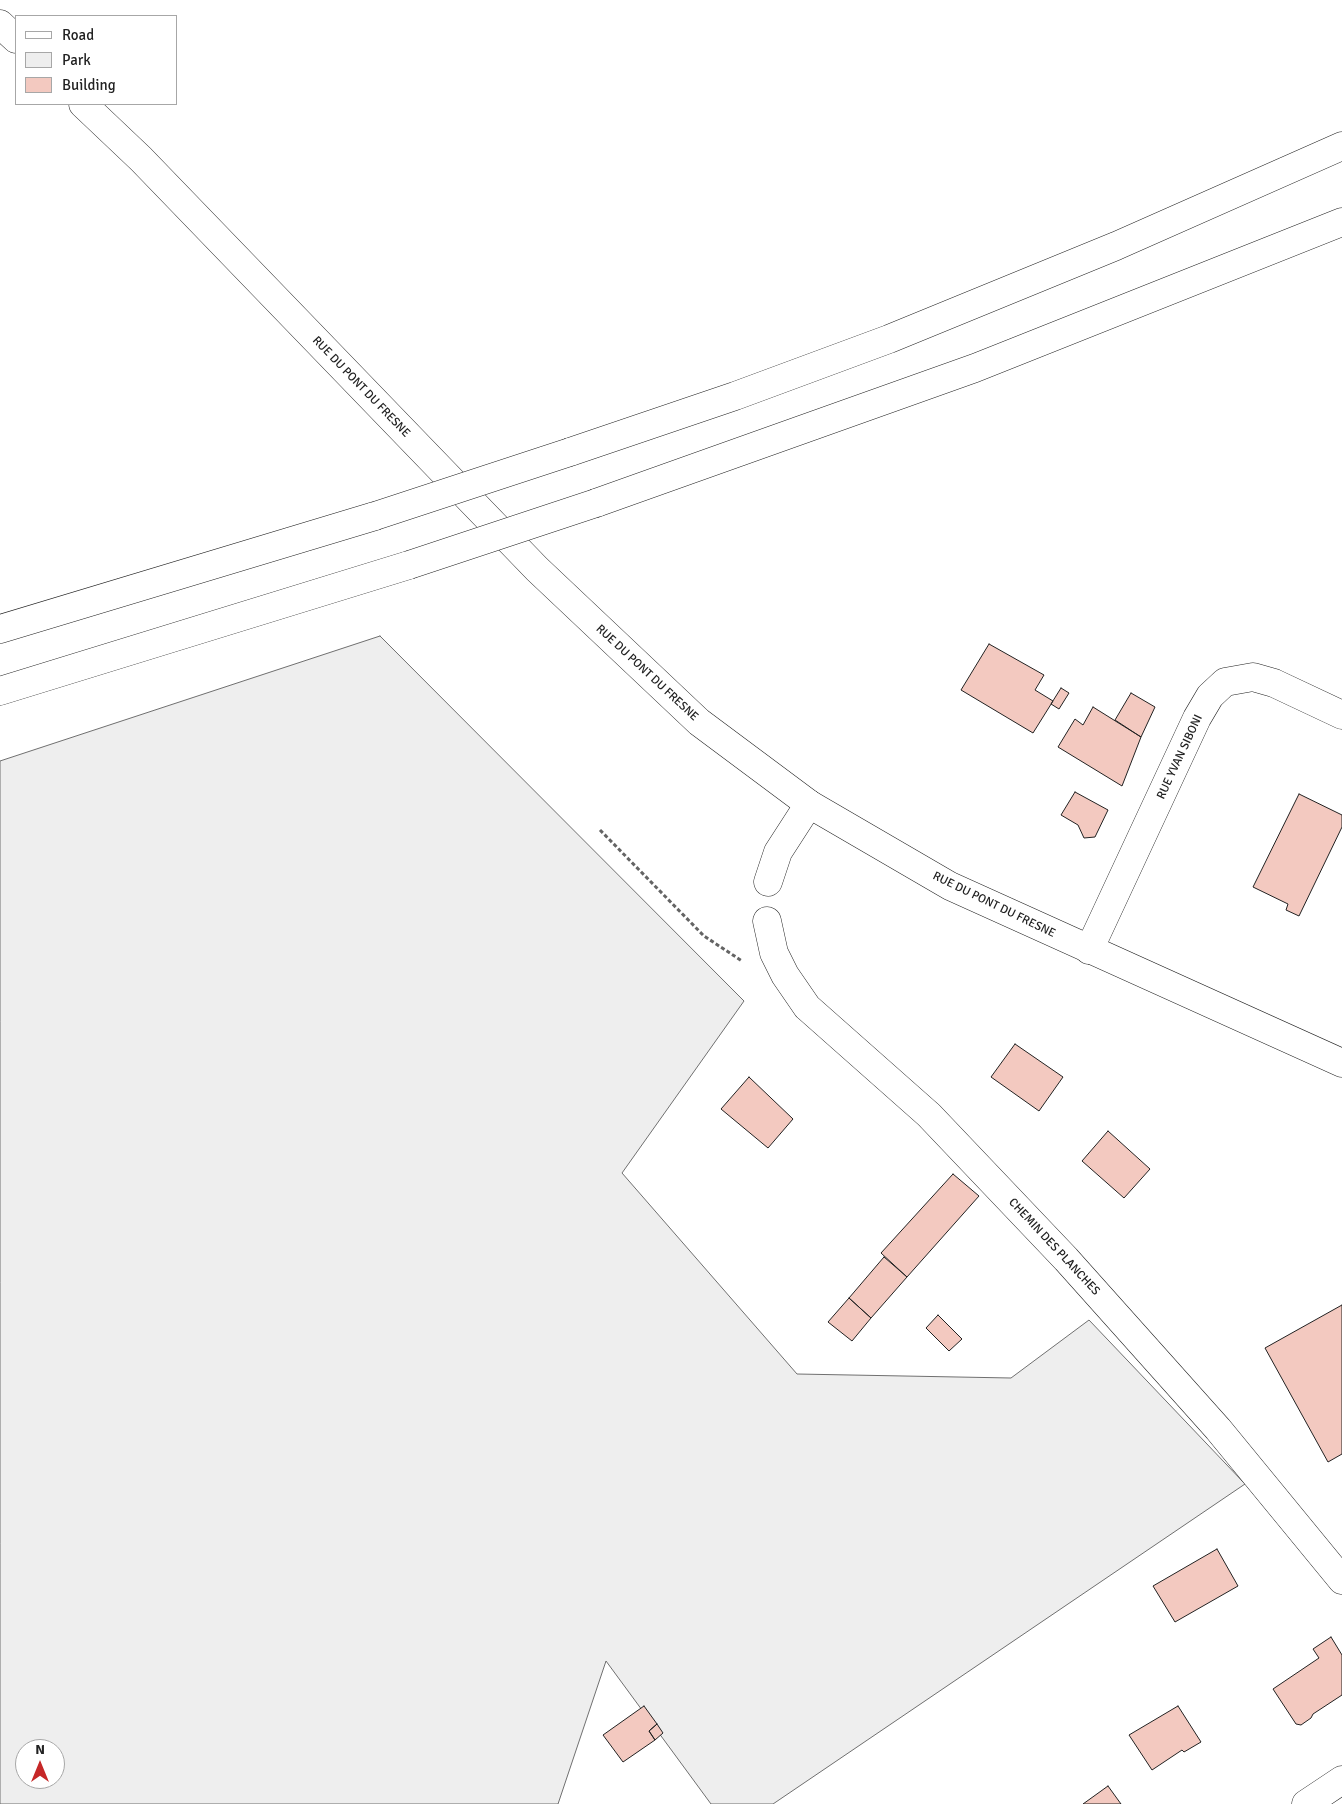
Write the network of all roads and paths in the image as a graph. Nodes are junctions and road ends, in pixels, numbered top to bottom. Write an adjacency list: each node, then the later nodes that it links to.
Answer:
1 (0, 24): 2 (main road)
2 (15, 39)
3 (84, 105): 9 (main road, RUE DU PONT DU FRESNE)
4 (1342, 146): 6 (main road, bridge)
5 (1342, 222): 7 (main road, bridge)
6 (0, 629)
7 (0, 692)
8 (1342, 715): 13 (main road, RUE YVAN SIBONI)
9 (809, 804): 11 (main road); 13 (main road, RUE DU PONT DU FRESNE)
10 (600, 830): 14 (path)
11 (768, 882)
12 (767, 921): 16 (main road, CHEMIN DES PLANCHES)
13 (1089, 950): 15 (main road, RUE DU PONT DU FRESNE)
14 (747, 964)
15 (1342, 1063)
16 (1342, 1580)
17 (1342, 1780): 18 (main road)
18 (1306, 1804)

